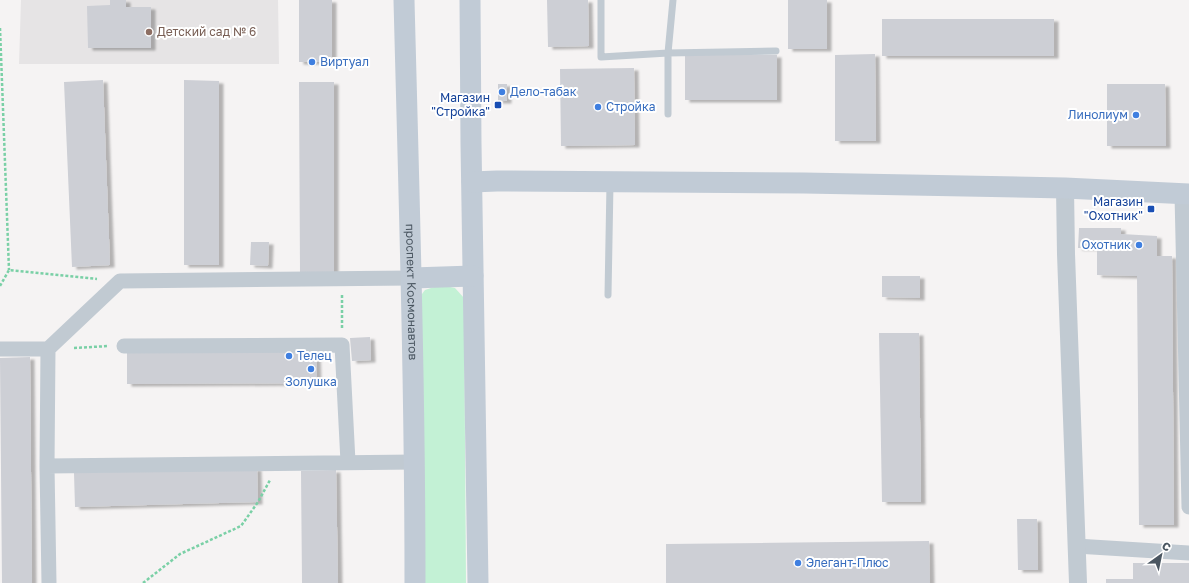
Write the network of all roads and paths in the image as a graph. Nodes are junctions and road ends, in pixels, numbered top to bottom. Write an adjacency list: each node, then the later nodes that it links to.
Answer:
1 (404, 0): 16 (main road, проспект Космонавтов)
2 (470, 0): 9 (main road)
3 (601, 0): 7 (lane)
4 (673, 0): 7 (lane)
5 (0, 28): 13 (path)
6 (776, 51): 7 (lane)
7 (668, 53): 8 (lane)
8 (668, 114)
9 (472, 182): 10 (main road); 14 (main road)
10 (610, 182): 11 (main road); 19 (lane)
11 (1065, 188): 12 (main road); 29 (street)
12 (1186, 194): 28 (street)
13 (10, 270): 17 (path); 18 (path)
14 (473, 276): 16 (main road); 34 (main road)
15 (341, 278): 16 (street); 17 (street); 20 (path)
16 (412, 278): 25 (main road, проспект Космонавтов)
17 (120, 281): 23 (street)
18 (0, 286)
19 (608, 295)
20 (342, 345): 21 (street); 24 (street)
21 (124, 346): 23 (path)
22 (0, 349): 23 (street)
23 (48, 349): 27 (street)
24 (348, 462): 25 (street); 26 (street)
25 (415, 462): 33 (main road, проспект Космонавтов)
26 (279, 463): 27 (street); 32 (path)
27 (47, 466): 31 (street)
28 (1189, 506)
29 (1076, 546): 30 (street); 35 (street)
30 (1189, 553)
31 (49, 583)
32 (143, 583)
33 (415, 583)
34 (478, 583)
35 (1078, 583)

